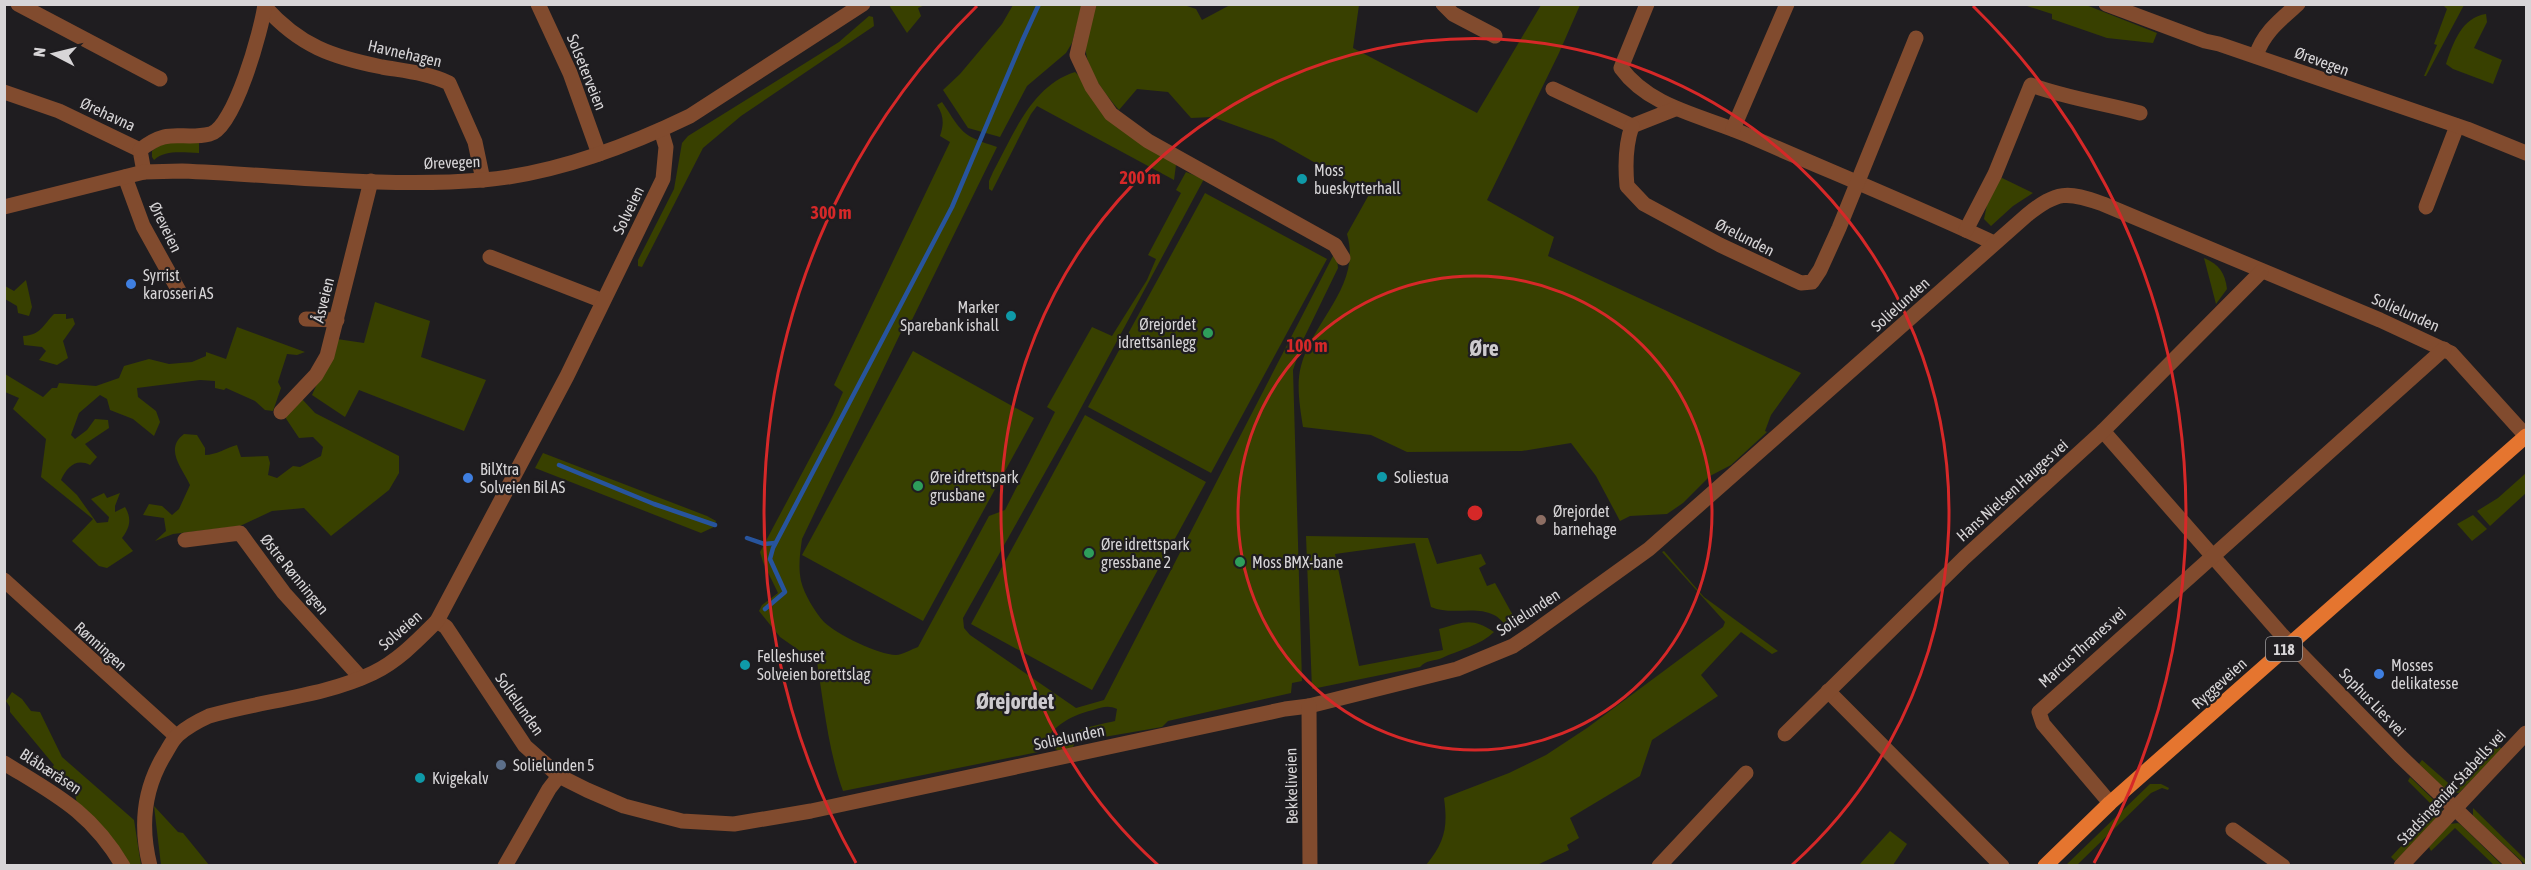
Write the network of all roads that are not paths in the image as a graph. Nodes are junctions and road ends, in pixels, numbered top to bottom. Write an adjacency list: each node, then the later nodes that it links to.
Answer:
1 (18, 4): 14 (street)
2 (538, 4): 25 (street, Solseterveien)
3 (863, 4): 22 (street, Ørevegen)
4 (1089, 4): 36 (street)
5 (1443, 4): 11 (street)
6 (1647, 4): 17 (street)
7 (1787, 4): 21 (street)
8 (2106, 4): 13 (street, Ørevegen)
9 (2298, 4): 13 (street)
10 (265, 6): 23 (street, Havnehagen); 28 (street, Havnehagen)
11 (1495, 36)
12 (1916, 38): 30 (street)
13 (2256, 56): 20 (street, Ørevegen)
14 (160, 79)
15 (1553, 89): 19 (street)
16 (4, 92): 23 (street, Ørehavna)
17 (1675, 109): 19 (street); 21 (street)
18 (2140, 113): 33 (street)
19 (1632, 126): 30 (street, Ørelunden)
20 (2457, 126): 24 (street, Ørevegen); 32 (street)
21 (1733, 129): 30 (street)
22 (660, 130): 25 (street, Ørevegen); 39 (street, Solveien)
23 (140, 150): 26 (street, Ørehavna)
24 (2526, 153)
25 (599, 154): 28 (street, Ørevegen)
26 (144, 172): 27 (street, Ørevegen); 29 (street, Ørevegen)
27 (125, 177): 31 (street, Ørevegen); 38 (street, Øreveien)
28 (483, 180): 29 (street, Ørevegen)
29 (371, 181): 41 (street, Åsveien)
30 (1857, 183): 33 (street)
31 (4, 207)
32 (2426, 207)
33 (1966, 230): 34 (street)
34 (1994, 243): 37 (street, Solielunden); 53 (street, Solielunden)
35 (490, 257): 39 (street)
36 (1343, 258)
37 (2260, 272): 42 (street, Solielunden); 44 (street, Hans Nielsen Hauges vei)
38 (179, 291)
39 (603, 301): 49 (street, Solveien)
40 (306, 319): 41 (street)
41 (337, 320): 43 (street, Åsveien)
42 (2444, 349): 45 (street, Solielunden); 47 (street, Marcus Thranes vei)
43 (281, 412)
44 (2103, 431): 47 (street); 52 (street, Hans Nielsen Hauges vei)
45 (2526, 436): 50 (main road, Ryggeveien / 118)
46 (185, 540): 51 (street, Østre Rønningen)
47 (2211, 556): 50 (street, Sophus Lies vei); 60 (street, Marcus Thranes vei)
48 (4, 580): 56 (street, Rønningen)
49 (437, 621): 51 (street, Solveien); 59 (street, Solielunden)
50 (2290, 644): 60 (main road, Ryggeveien / 118); 61 (street, Sophus Lies vei)
51 (361, 678): 56 (street, Solveien)
52 (1828, 691): 55 (street, Hans Nielsen Hauges vei); 68 (street)
53 (1309, 706): 59 (street, Solielunden); 66 (street, Bekkeliveien)
54 (2526, 733): 61 (street, Stadsingeniør Stabells vei)
55 (1785, 734)
56 (176, 736): 64 (street, Solveien)
57 (4, 763): 63 (street, Blåbæråsen)
58 (1746, 773): 67 (street)
59 (560, 776): 65 (street)
60 (2110, 803): 69 (main road, Ryggeveien / 118)
61 (2456, 808): 71 (street, Stadsingeniør Stabells vei); 72 (street, Sophus Lies vei)
62 (2233, 830): 70 (street)
63 (123, 866)
64 (150, 866)
65 (506, 866)
66 (1310, 866)
67 (1659, 866)
68 (2002, 866)
69 (2045, 866)
70 (2283, 866)
71 (2401, 866)
72 (2515, 866)

